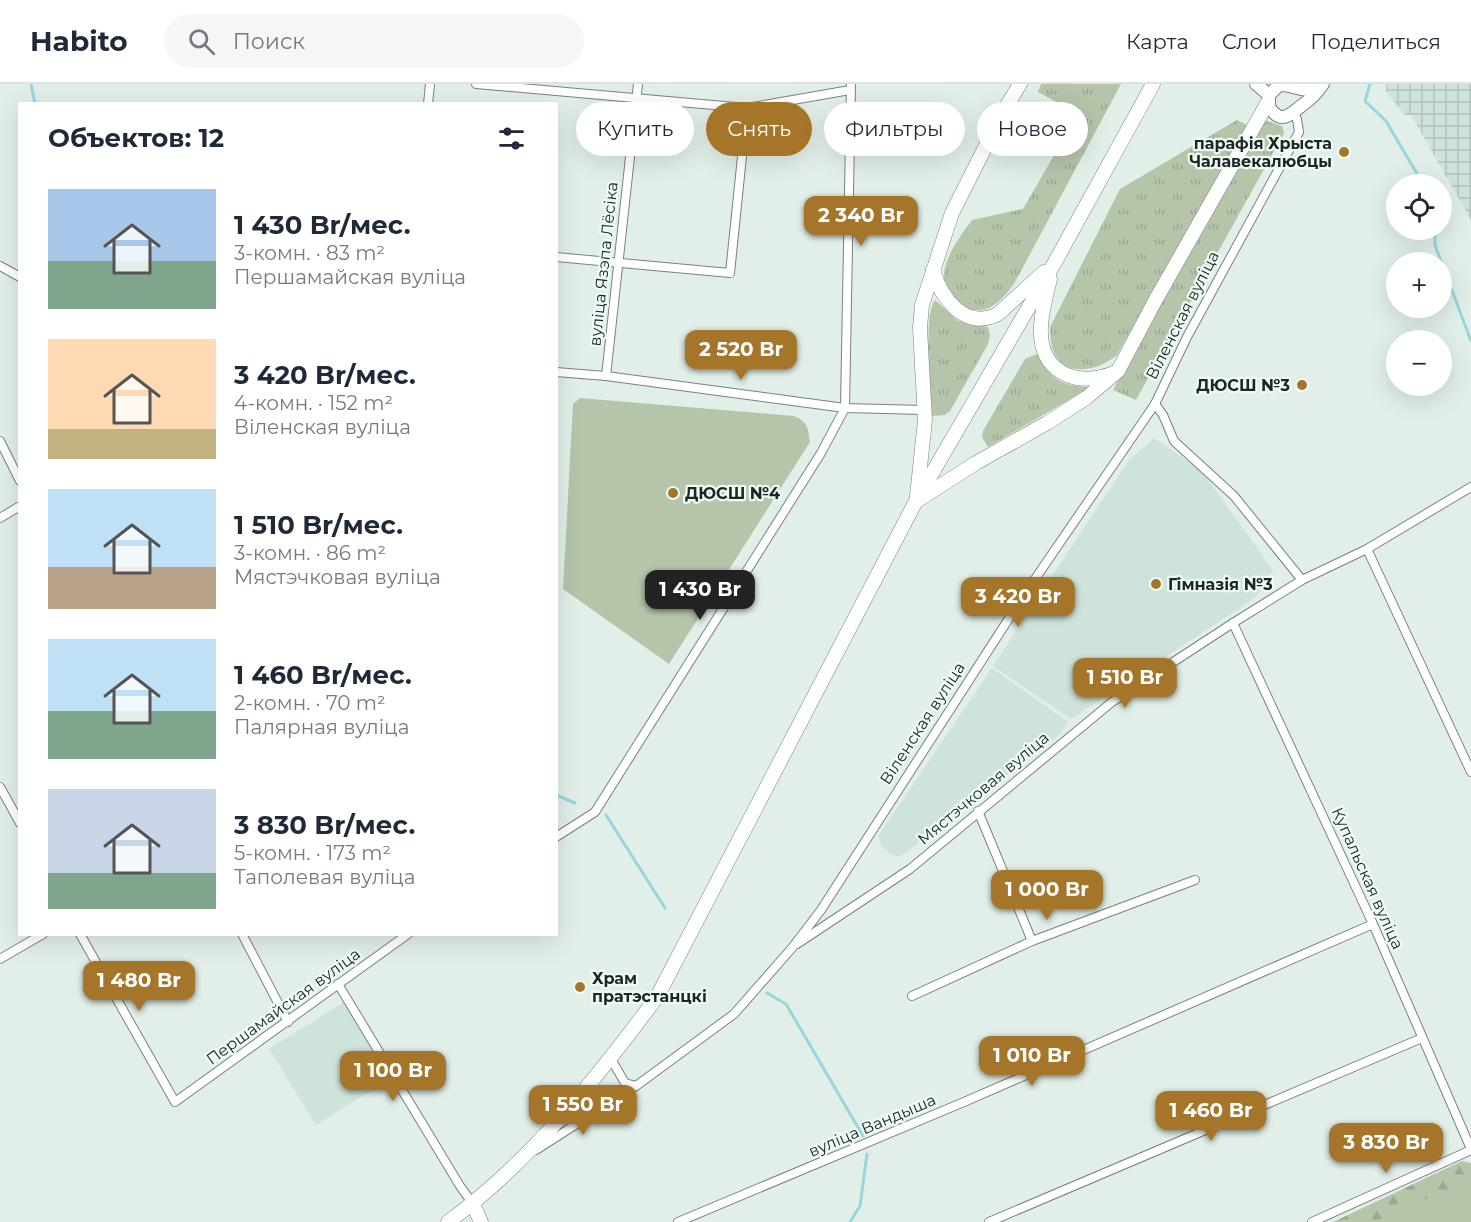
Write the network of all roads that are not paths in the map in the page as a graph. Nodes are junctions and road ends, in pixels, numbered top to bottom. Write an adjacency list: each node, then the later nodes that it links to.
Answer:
1 (430, 84): 11 (street)
2 (476, 84): 10 (street)
3 (638, 84): 10 (street, вуліца Язэпа Лёсіка)
4 (1020, 84): 20 (main road)
5 (1153, 84): 17 (main road, Віленская вуліца)
6 (850, 87): 12 (street); 26 (street)
7 (1320, 88): 8 (main road); 14 (main road)
8 (1296, 89): 9 (main road); 14 (main road)
9 (1266, 95): 14 (main road); 22 (main road)
10 (636, 98): 13 (street); 18 (street, вуліца Язэпа Лёсіка)
11 (428, 102)
12 (776, 102)
13 (706, 104)
14 (1297, 111): 25 (street, Віленская вуліца)
15 (742, 156): 18 (street)
16 (558, 256): 18 (street)
17 (1055, 262): 20 (main road); 22 (main road); 31 (main road, Віленская вуліца)
18 (619, 263): 24 (street, вуліца Язэпа Лёсіка)
19 (0, 266): 21 (street)
20 (933, 270): 27 (main road)
21 (18, 277)
22 (1118, 371): 31 (main road)
23 (558, 372): 24 (street)
24 (606, 376): 26 (street)
25 (1155, 404): 35 (street); 43 (street, Віленская вуліца)
26 (845, 408): 27 (street); 41 (street)
27 (924, 410): 31 (main road)
28 (0, 441): 29 (street)
29 (18, 477)
30 (1471, 487): 34 (street, Мястэчковая вуліца)
31 (916, 501): 57 (main road, Віленская вуліца)
32 (18, 507): 33 (street)
33 (0, 518)
34 (1367, 549): 35 (street, Мястэчковая вуліца); 37 (street)
35 (1302, 580): 36 (street, Мястэчковая вуліца)
36 (1233, 623): 39 (street, Мястэчковая вуліца); 45 (street, Купальская вуліца)
37 (1471, 772)
38 (0, 787): 40 (street)
39 (978, 811): 44 (street, Мястэчковая вуліца); 50 (street)
40 (18, 819)
41 (558, 836)
42 (1196, 880): 50 (street)
43 (821, 910): 44 (street); 51 (street, Віленская вуліца)
44 (833, 922): 51 (street, Мястэчковая вуліца)
45 (1373, 924): 56 (street, Купальская вуліца); 64 (street, вуліца Вандыша)
46 (40, 936): 52 (street)
47 (81, 936): 55 (street, Першамайская вуліца)
48 (243, 936): 55 (street)
49 (405, 936): 53 (street, Першамайская вуліца)
50 (1032, 941): 54 (street)
51 (792, 948): 58 (street, Віленская вуліца)
52 (0, 959)
53 (338, 984): 55 (street, Першамайская вуліца); 61 (street)
54 (912, 996)
55 (288, 1022)
56 (1422, 1038): 59 (street, Купальская вуліца); 65 (street)
57 (610, 1059): 58 (street); 60 (main road, Віленская вуліца)
58 (636, 1086): 60 (street, Віленская вуліца)
59 (1471, 1150): 66 (street)
60 (516, 1164): 61 (main road, Віленская вуліца)
61 (473, 1204): 62 (main road, Віленская вуліца); 63 (main road)
62 (448, 1222)
63 (481, 1222)
64 (678, 1222)
65 (989, 1222)
66 (1312, 1222)

